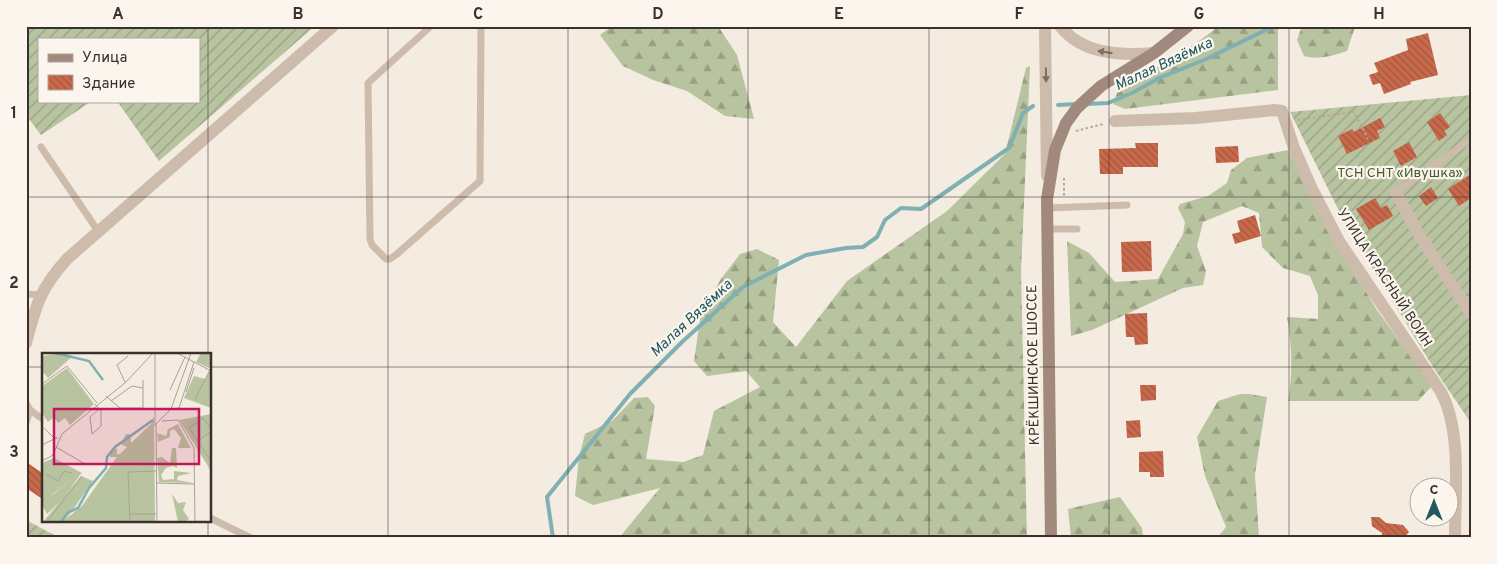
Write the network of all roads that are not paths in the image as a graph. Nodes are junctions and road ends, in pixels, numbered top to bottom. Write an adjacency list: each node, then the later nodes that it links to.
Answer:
1 (333, 26): 17 (street)
2 (431, 26): 3 (lane)
3 (481, 26)
4 (1045, 26): 12 (street, one-way to 12)
5 (1060, 26): 7 (street, one-way to 5)
6 (1188, 26): 7 (main road, КРЁКШИНСКОЕ ШОССЕ)
7 (1154, 53): 12 (main road, КРЁКШИНСКОЕ ШОССЕ)
8 (1115, 121): 29 (street, УЛИЦА КРАСНЫЙ ВОИН)
9 (1471, 139): 11 (lane)
10 (40, 147): 17 (lane)
11 (1396, 192): 20 (street)
12 (1048, 193): 14 (main road, КРЁКШИНСКОЕ ШОССЕ)
13 (1127, 204): 14 (lane)
14 (1048, 208): 15 (main road, КРЁКШИНСКОЕ ШОССЕ)
15 (1048, 229): 16 (lane); 28 (main road, КРЁКШИНСКОЕ ШОССЕ)
16 (1077, 229)
17 (98, 231): 19 (street)
18 (26, 294): 19 (lane)
19 (40, 295): 21 (street)
20 (1471, 314)
21 (26, 343)
22 (26, 403): 23 (lane)
23 (30, 410): 24 (lane); 25 (lane)
24 (42, 419)
25 (26, 423)
26 (211, 518): 27 (lane)
27 (251, 538)
28 (1051, 538)
29 (1455, 538)

